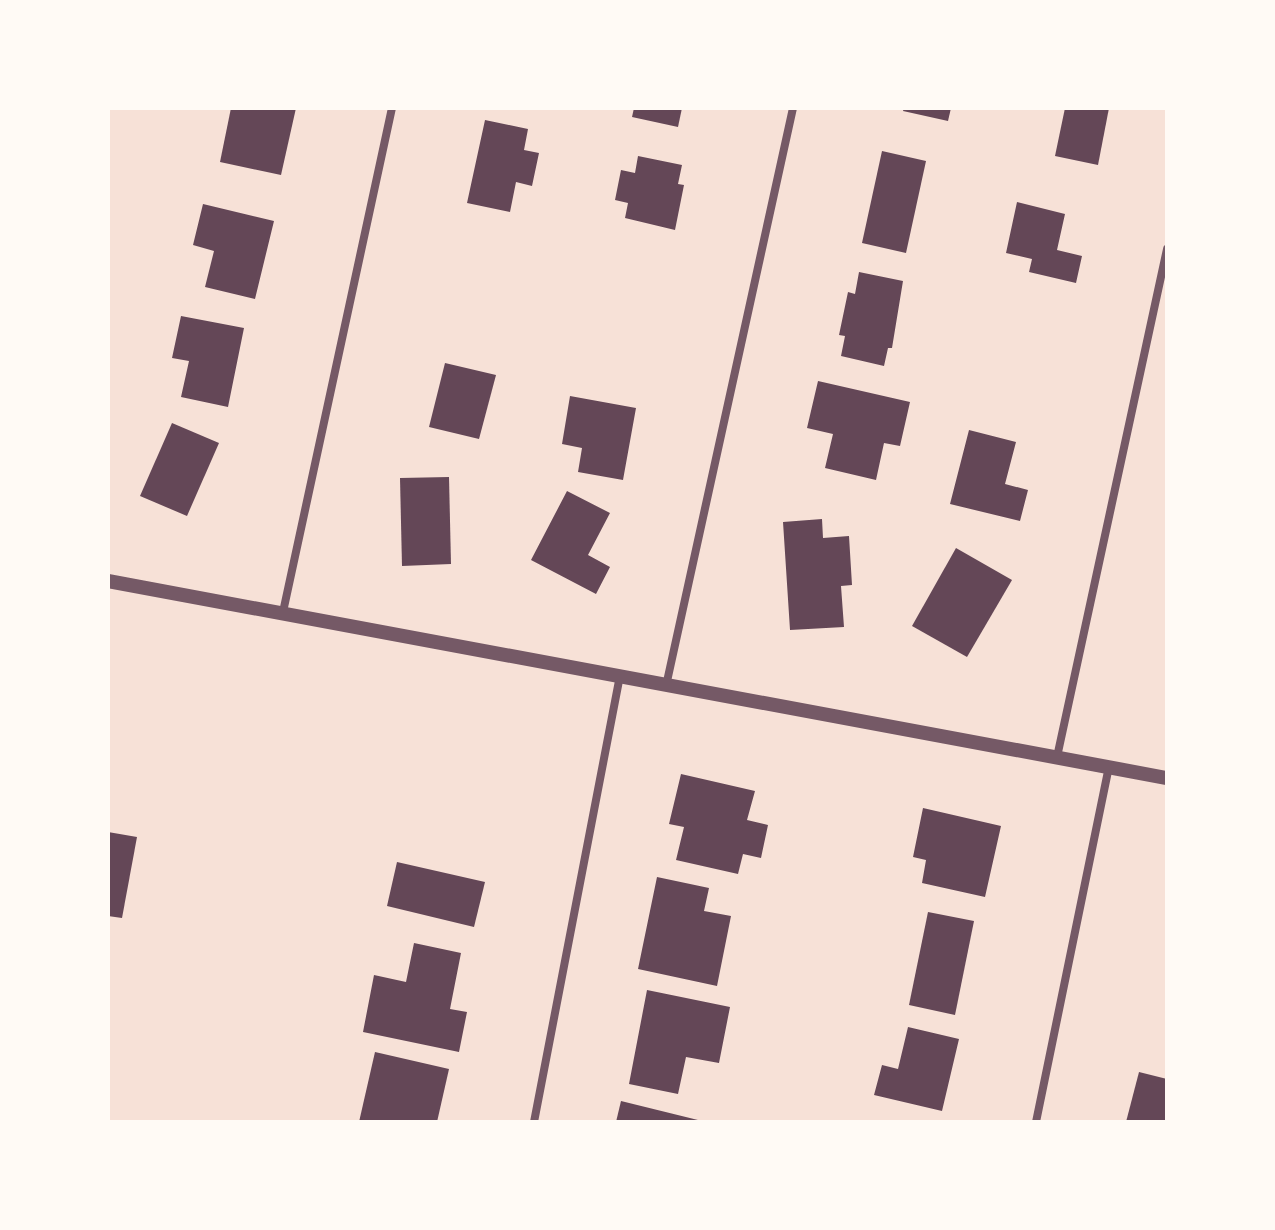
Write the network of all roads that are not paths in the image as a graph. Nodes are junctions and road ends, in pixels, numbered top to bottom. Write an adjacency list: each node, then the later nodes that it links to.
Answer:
1 (392, 108): 5 (street)
2 (793, 108): 7 (street)
3 (1167, 249): 8 (street)
4 (108, 581): 5 (street)
5 (283, 612): 6 (street)
6 (620, 677): 7 (street); 11 (street)
7 (666, 686): 8 (street)
8 (1057, 757): 9 (street)
9 (1109, 767): 10 (street); 12 (street)
10 (1167, 778)
11 (534, 1122)
12 (1036, 1122)

